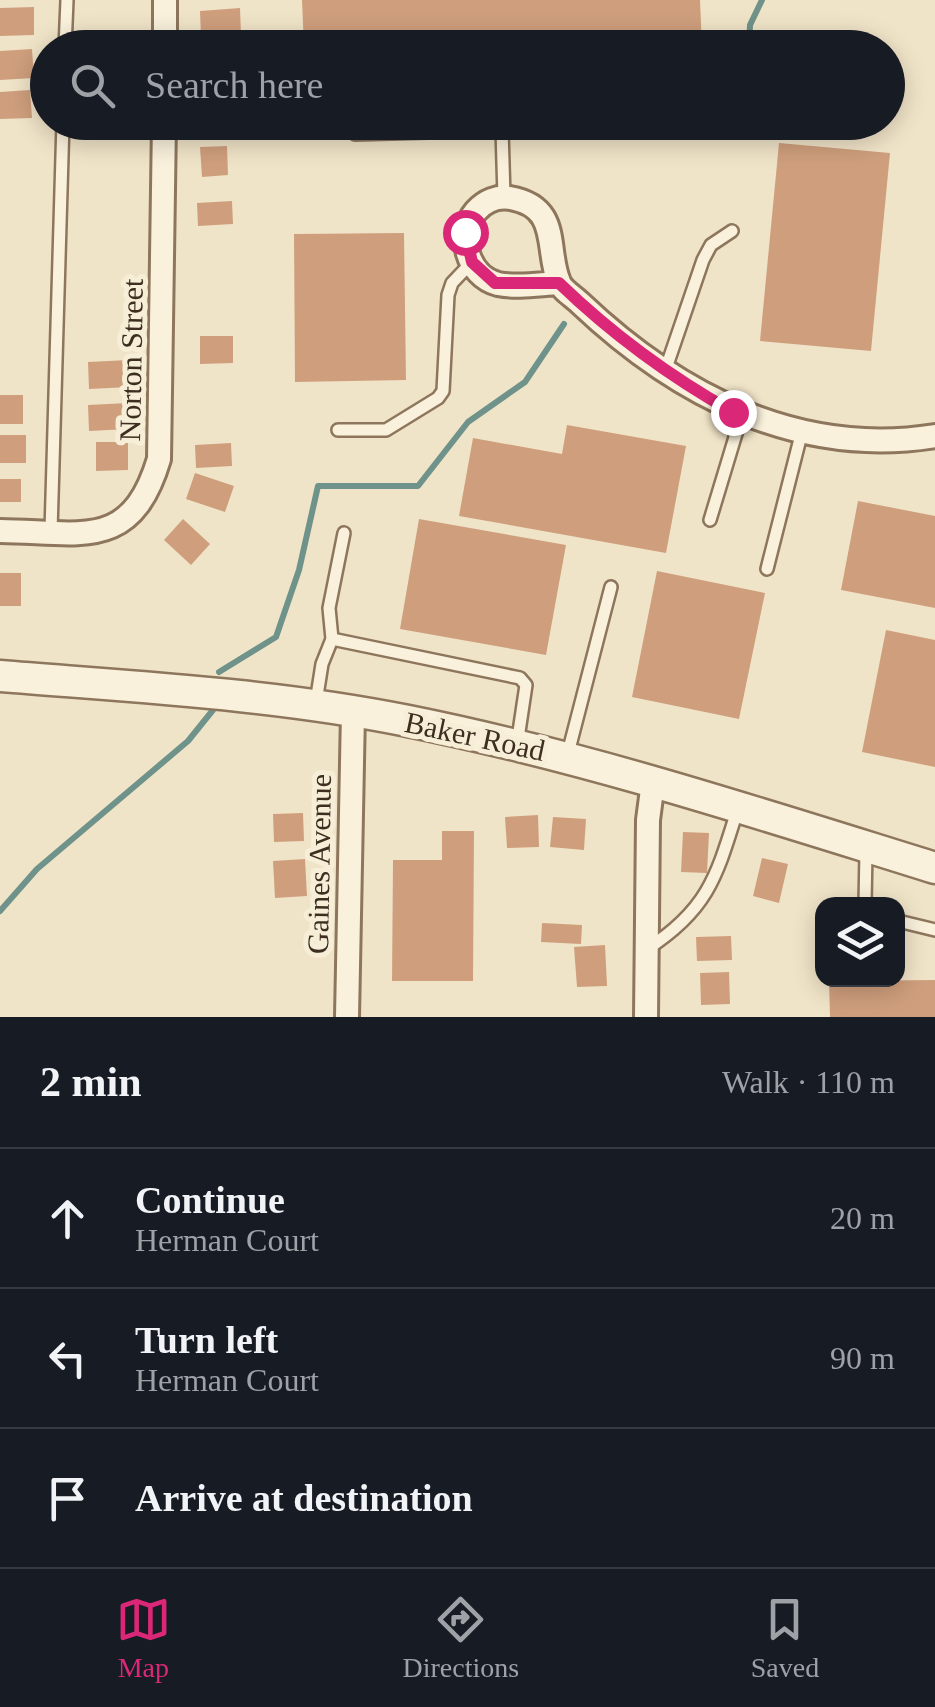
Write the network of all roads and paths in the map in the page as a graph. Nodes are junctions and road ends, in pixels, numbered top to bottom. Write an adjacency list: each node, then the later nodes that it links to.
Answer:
1 (67, 0): 3 (lane)
2 (165, 0): 4 (street)
3 (66, 30)
4 (164, 30)
5 (63, 140): 19 (lane)
6 (164, 140): 19 (street, Norton Street)
7 (502, 140): 8 (lane)
8 (504, 197): 10 (street); 11 (street)
9 (732, 230): 12 (lane)
10 (472, 262): 11 (street); 14 (lane)
11 (559, 283): 12 (street)
12 (664, 374): 13 (street)
13 (742, 414): 15 (street); 17 (lane)
14 (338, 430)
15 (802, 432): 16 (street); 21 (lane)
16 (935, 436)
17 (710, 520)
18 (0, 531): 19 (street, Norton Street)
19 (52, 532)
20 (344, 533): 23 (lane)
21 (767, 569)
22 (611, 587): 28 (lane)
23 (332, 639): 25 (lane); 27 (lane)
24 (0, 676): 25 (street, Baker Road)
25 (315, 706): 26 (street, Baker Road)
26 (354, 712): 27 (street, Baker Road); 37 (street, Gaines Avenue)
27 (517, 745): 28 (street, Baker Road)
28 (567, 757): 29 (street, Baker Road)
29 (653, 782): 30 (street, Baker Road); 36 (street)
30 (738, 808): 31 (street, Baker Road); 36 (lane)
31 (866, 846): 32 (street, Baker Road); 33 (lane)
32 (935, 868)
33 (865, 897)
34 (905, 923): 35 (lane)
35 (935, 930)
36 (647, 949): 38 (street)
37 (347, 1017)
38 (646, 1017)

